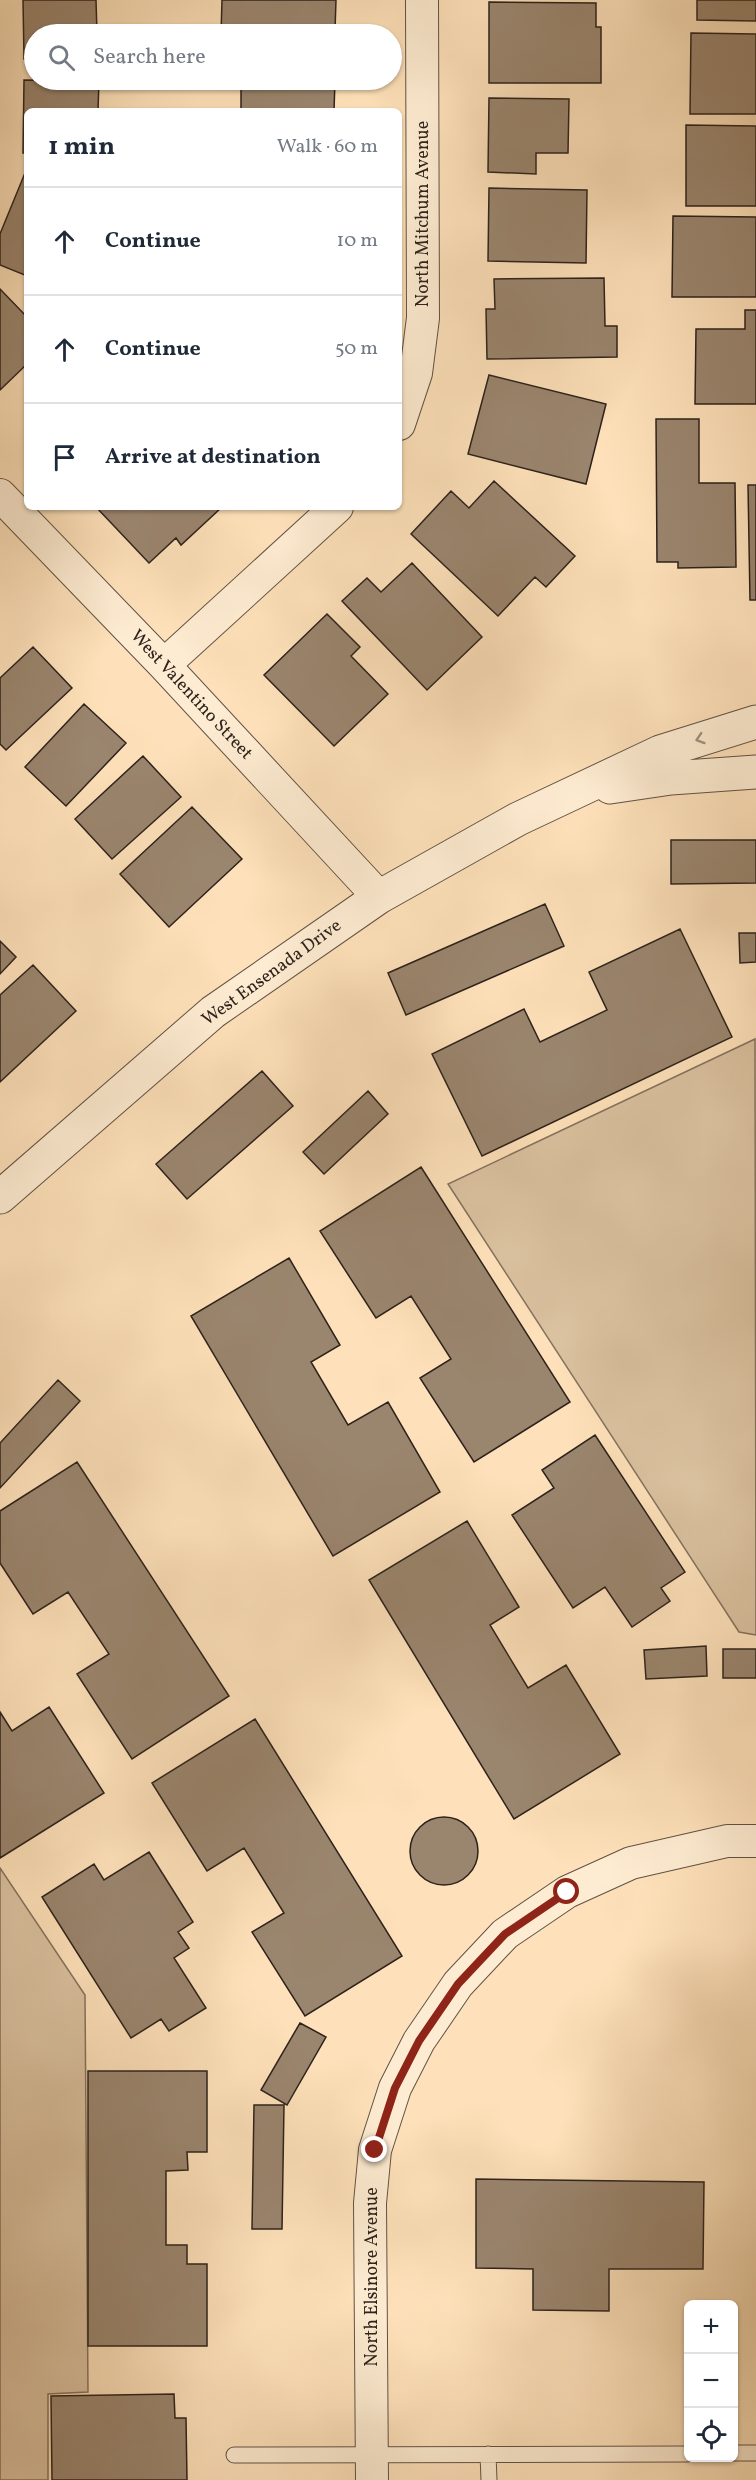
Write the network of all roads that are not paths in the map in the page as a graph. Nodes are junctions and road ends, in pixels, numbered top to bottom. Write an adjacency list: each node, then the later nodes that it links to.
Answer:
1 (422, 0): 2 (street, North Mitchum Avenue)
2 (402, 415)
3 (0, 495): 5 (street, West Valentino Street)
4 (334, 510): 5 (street)
5 (164, 665): 9 (street, West Valentino Street)
6 (756, 722): 8 (street, West Ensenada Drive, one-way to 8)
7 (756, 772): 8 (street, West Ensenada Drive)
8 (575, 793): 9 (street, West Ensenada Drive)
9 (379, 897): 10 (street, West Ensenada Drive)
10 (0, 1197)
11 (756, 1841): 17 (street, North Elsinore Avenue)
12 (738, 2453): 13 (lane)
13 (756, 2453)
14 (488, 2454): 15 (lane); 17 (lane); 18 (lane)
15 (684, 2454)
16 (234, 2456): 17 (lane)
17 (372, 2467)
18 (489, 2480)

